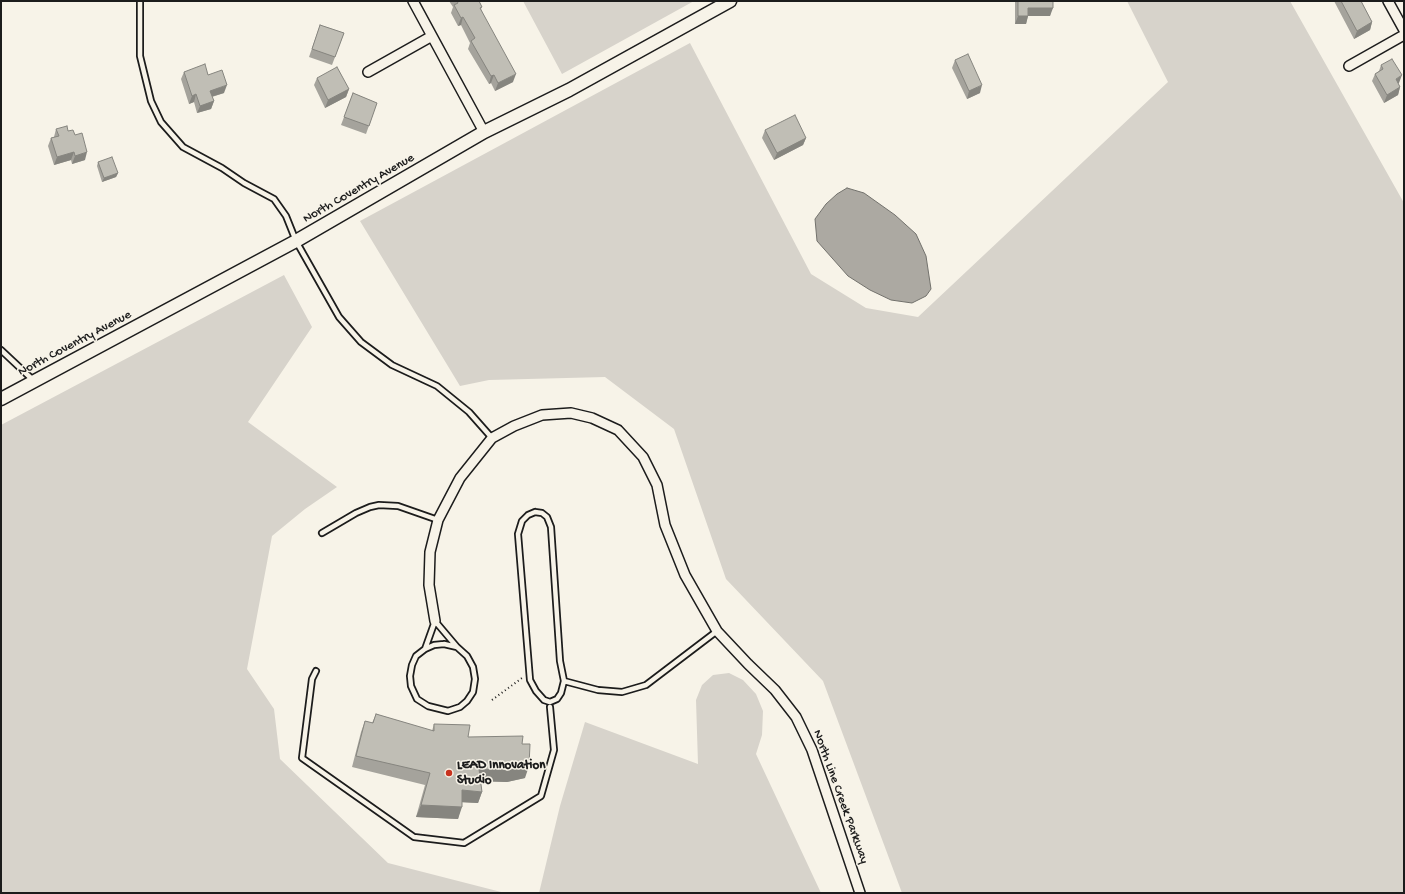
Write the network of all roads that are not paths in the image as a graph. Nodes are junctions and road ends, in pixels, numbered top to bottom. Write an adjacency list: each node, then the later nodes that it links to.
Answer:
1 (140, 1): 11 (lane)
2 (413, 1): 7 (street)
3 (730, 1): 10 (street, North Coventry Avenue)
4 (1388, 1): 5 (street)
5 (1404, 30)
6 (1404, 35): 8 (street)
7 (432, 36): 9 (street); 10 (street)
8 (1349, 66)
9 (368, 72)
10 (484, 132): 11 (street, North Coventry Avenue)
11 (296, 241): 13 (street, North Coventry Avenue); 15 (lane)
12 (1, 350): 13 (lane)
13 (34, 381): 14 (street, North Coventry Avenue)
14 (1, 399)
15 (492, 438): 16 (street, North Line Creek Parkway); 19 (street, North Line Creek Parkway)
16 (438, 520): 17 (lane); 18 (street, North Line Creek Parkway)
17 (322, 533)
18 (435, 621): 20 (lane); 21 (lane)
19 (717, 631): 23 (lane); 25 (street, North Line Creek Parkway)
20 (457, 647): 21 (lane); 21 (lane)
21 (425, 649)
22 (316, 671): 24 (lane)
23 (564, 681): 23 (lane)
24 (550, 707)
25 (860, 893)

